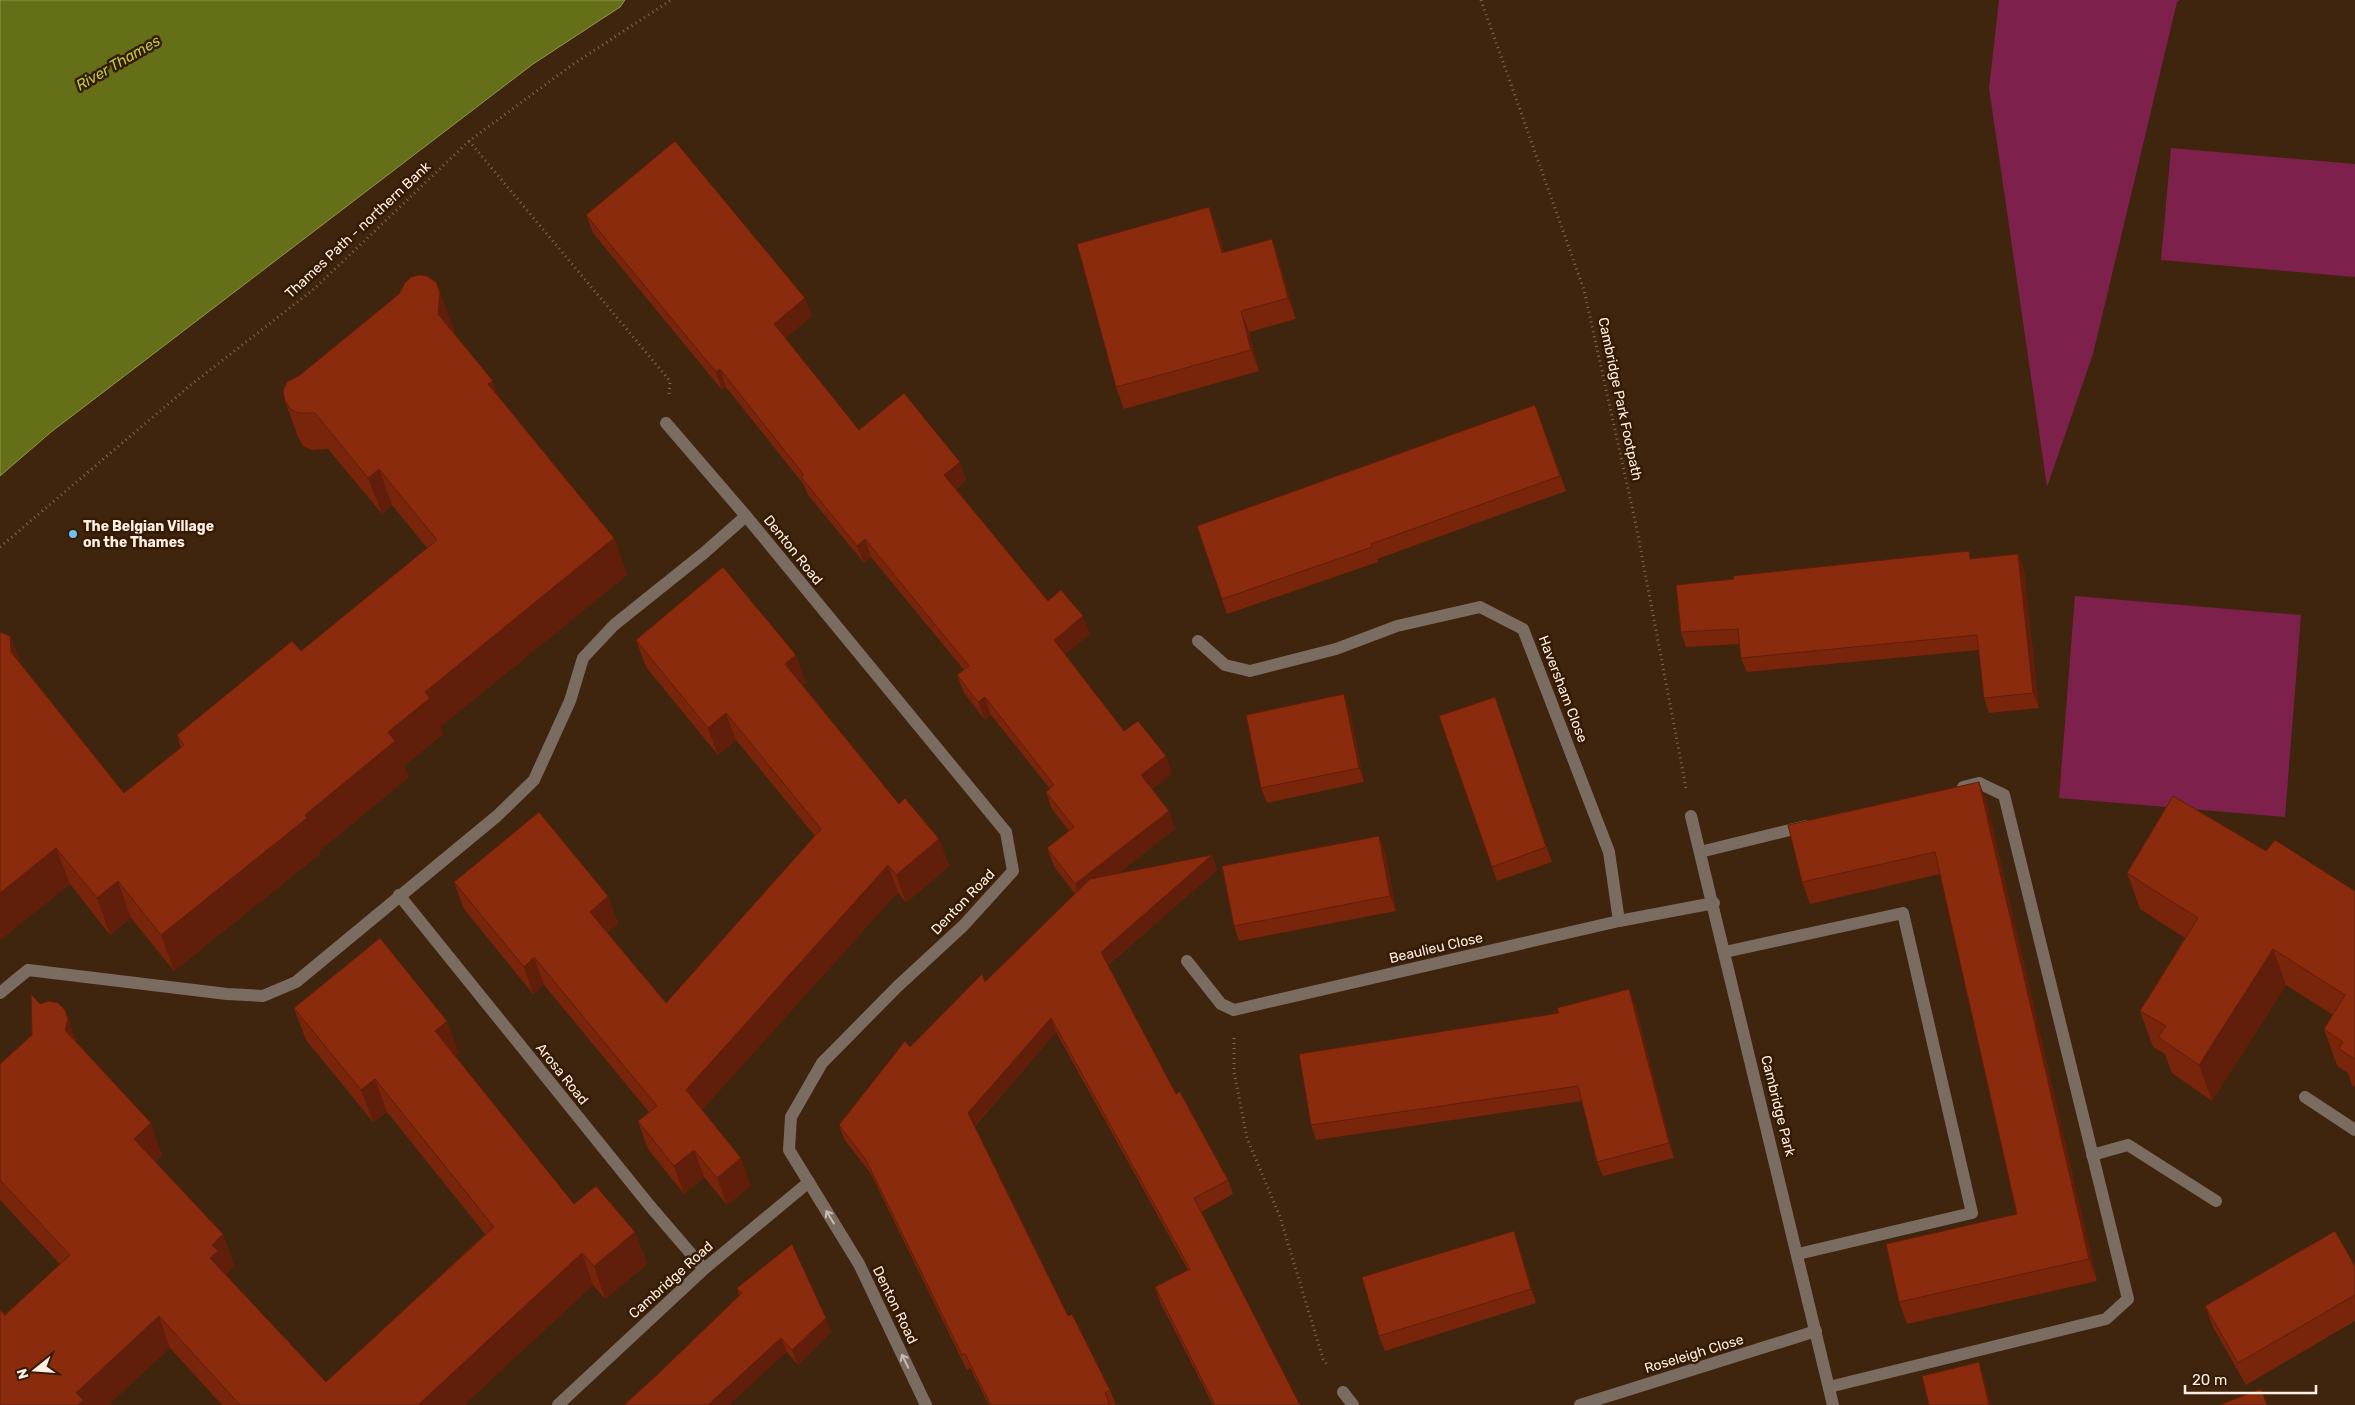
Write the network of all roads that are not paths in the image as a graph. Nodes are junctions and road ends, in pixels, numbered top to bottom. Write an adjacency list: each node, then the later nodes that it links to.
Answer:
1 (666, 423): 2 (street, Denton Road)
2 (746, 516): 8 (street); 17 (street, Denton Road)
3 (1198, 641): 10 (street, Haversham Close)
4 (1950, 790): 16 (street)
5 (1691, 816): 7 (street, Cambridge Park)
6 (1816, 824): 7 (street)
7 (1700, 852): 9 (street, Cambridge Park)
8 (399, 895): 13 (street); 20 (street, Arosa Road)
9 (1714, 904): 10 (street, Beaulieu Close); 11 (street, Cambridge Park)
10 (1619, 921): 12 (street, Beaulieu Close)
11 (1725, 952): 19 (street, Cambridge Park); 19 (street)
12 (1187, 961)
13 (0, 993)
14 (2305, 1096): 15 (street)
15 (2355, 1130)
16 (2092, 1155): 18 (street); 22 (street)
17 (809, 1182): 20 (street, Cambridge Road); 25 (street, Denton Road, one-way to 17)
18 (2216, 1201)
19 (1798, 1254): 21 (street, Cambridge Park)
20 (704, 1269): 24 (street, Cambridge Road)
21 (1816, 1331): 22 (street, Cambridge Park); 27 (street, Roseleigh Close)
22 (1829, 1387): 28 (street, Cambridge Park)
23 (1344, 1392): 26 (street)
24 (558, 1405)
25 (926, 1405)
26 (1354, 1405)
27 (1580, 1405)
28 (1833, 1405)

